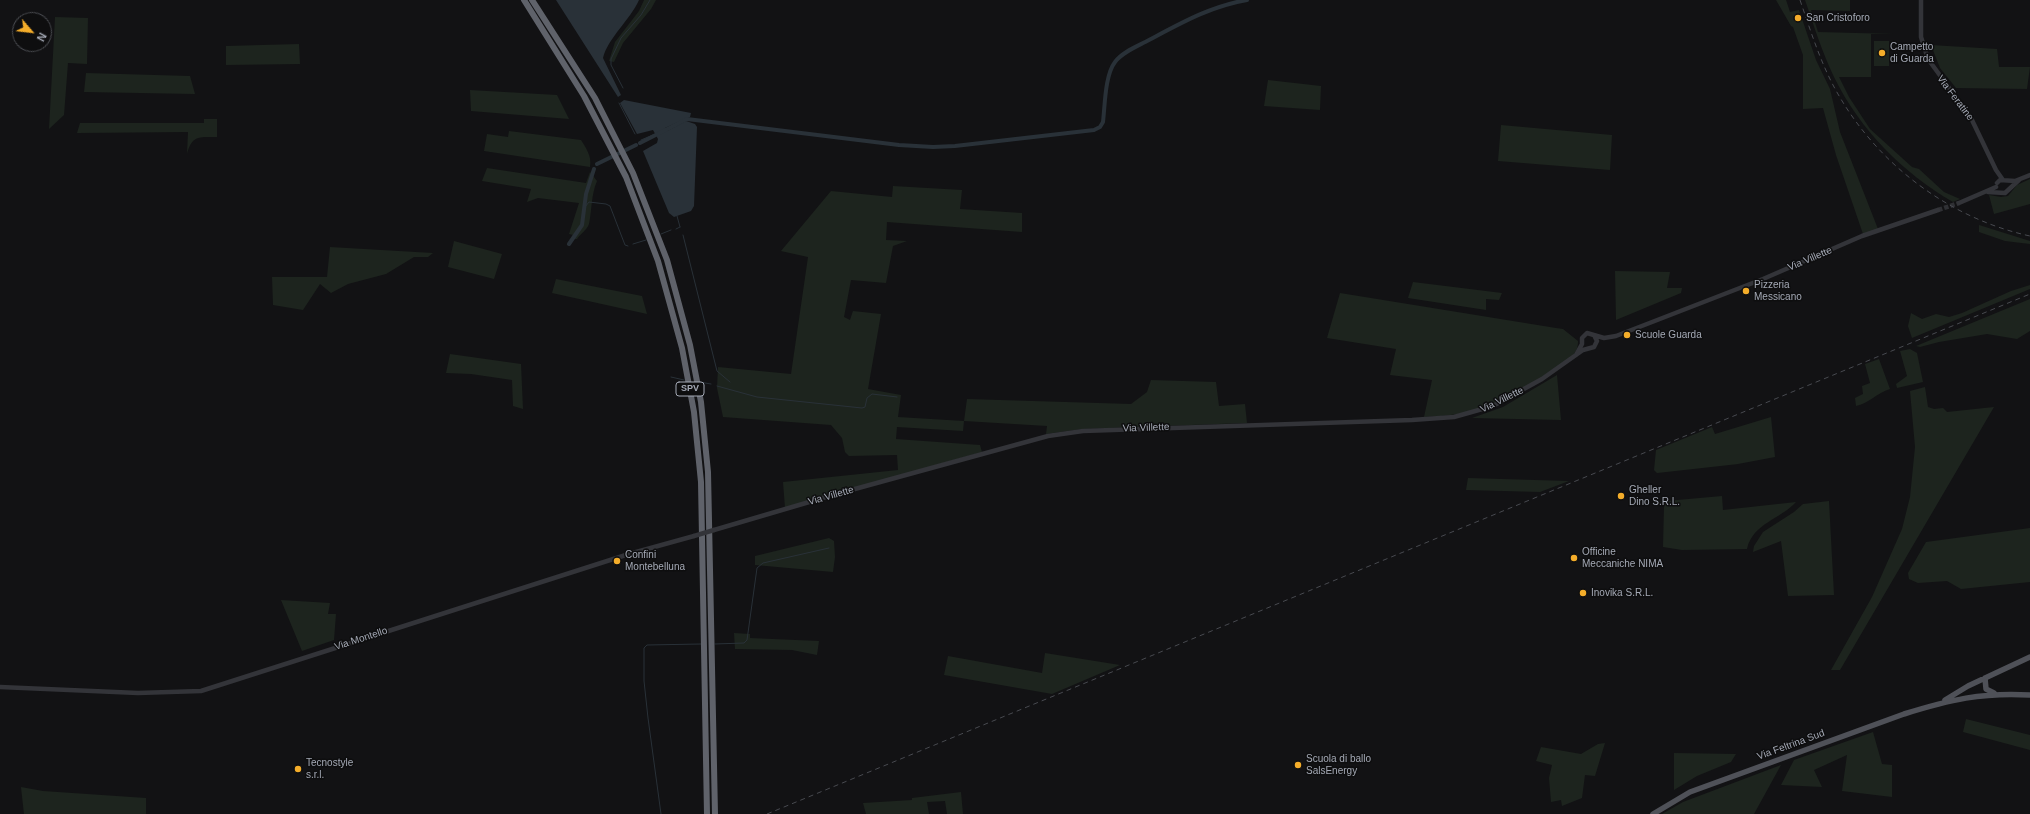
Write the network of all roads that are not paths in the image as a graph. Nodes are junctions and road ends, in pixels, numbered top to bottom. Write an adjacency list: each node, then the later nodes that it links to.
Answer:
1 (524, 0): 28 (highway, SPV)
2 (532, 0): 22 (highway, SPV)
3 (1921, 0): 4 (street, Via Feratine)
4 (1996, 170): 6 (street, Via Feratine); 8 (street, Via Feratine)
5 (2030, 175): 7 (street)
6 (2004, 180): 7 (street); 8 (street); 9 (street)
7 (2019, 180): 9 (street)
8 (1997, 185): 10 (street); 11 (street)
9 (2009, 189): 11 (street)
10 (1987, 192): 11 (street); 12 (street)
11 (2000, 192)
12 (1959, 203)
13 (1938, 210): 15 (street, Via Villette)
14 (1594, 335): 15 (street, Via Villette); 16 (street); 17 (street, Via Villette)
15 (1615, 337): 16 (street, Via Villette)
16 (1597, 341): 18 (street, Via Villette)
17 (1582, 344): 18 (street); 19 (street, Via Villette)
18 (1588, 349): 19 (street, Via Villette)
19 (1575, 356): 20 (street, Via Villette)
20 (714, 530): 24 (street, Via Montello, bridge)
21 (2030, 657): 23 (main road)
22 (713, 668): 29 (highway, SPV); 30 (highway)
23 (1985, 678): 25 (main road); 27 (main road)
24 (0, 687)
25 (1994, 693): 26 (main road); 27 (main road)
26 (2030, 695)
27 (1940, 703): 31 (main road, Via Feltrina Sud)
28 (707, 814)
29 (714, 814)
30 (718, 814)
31 (1653, 814)

